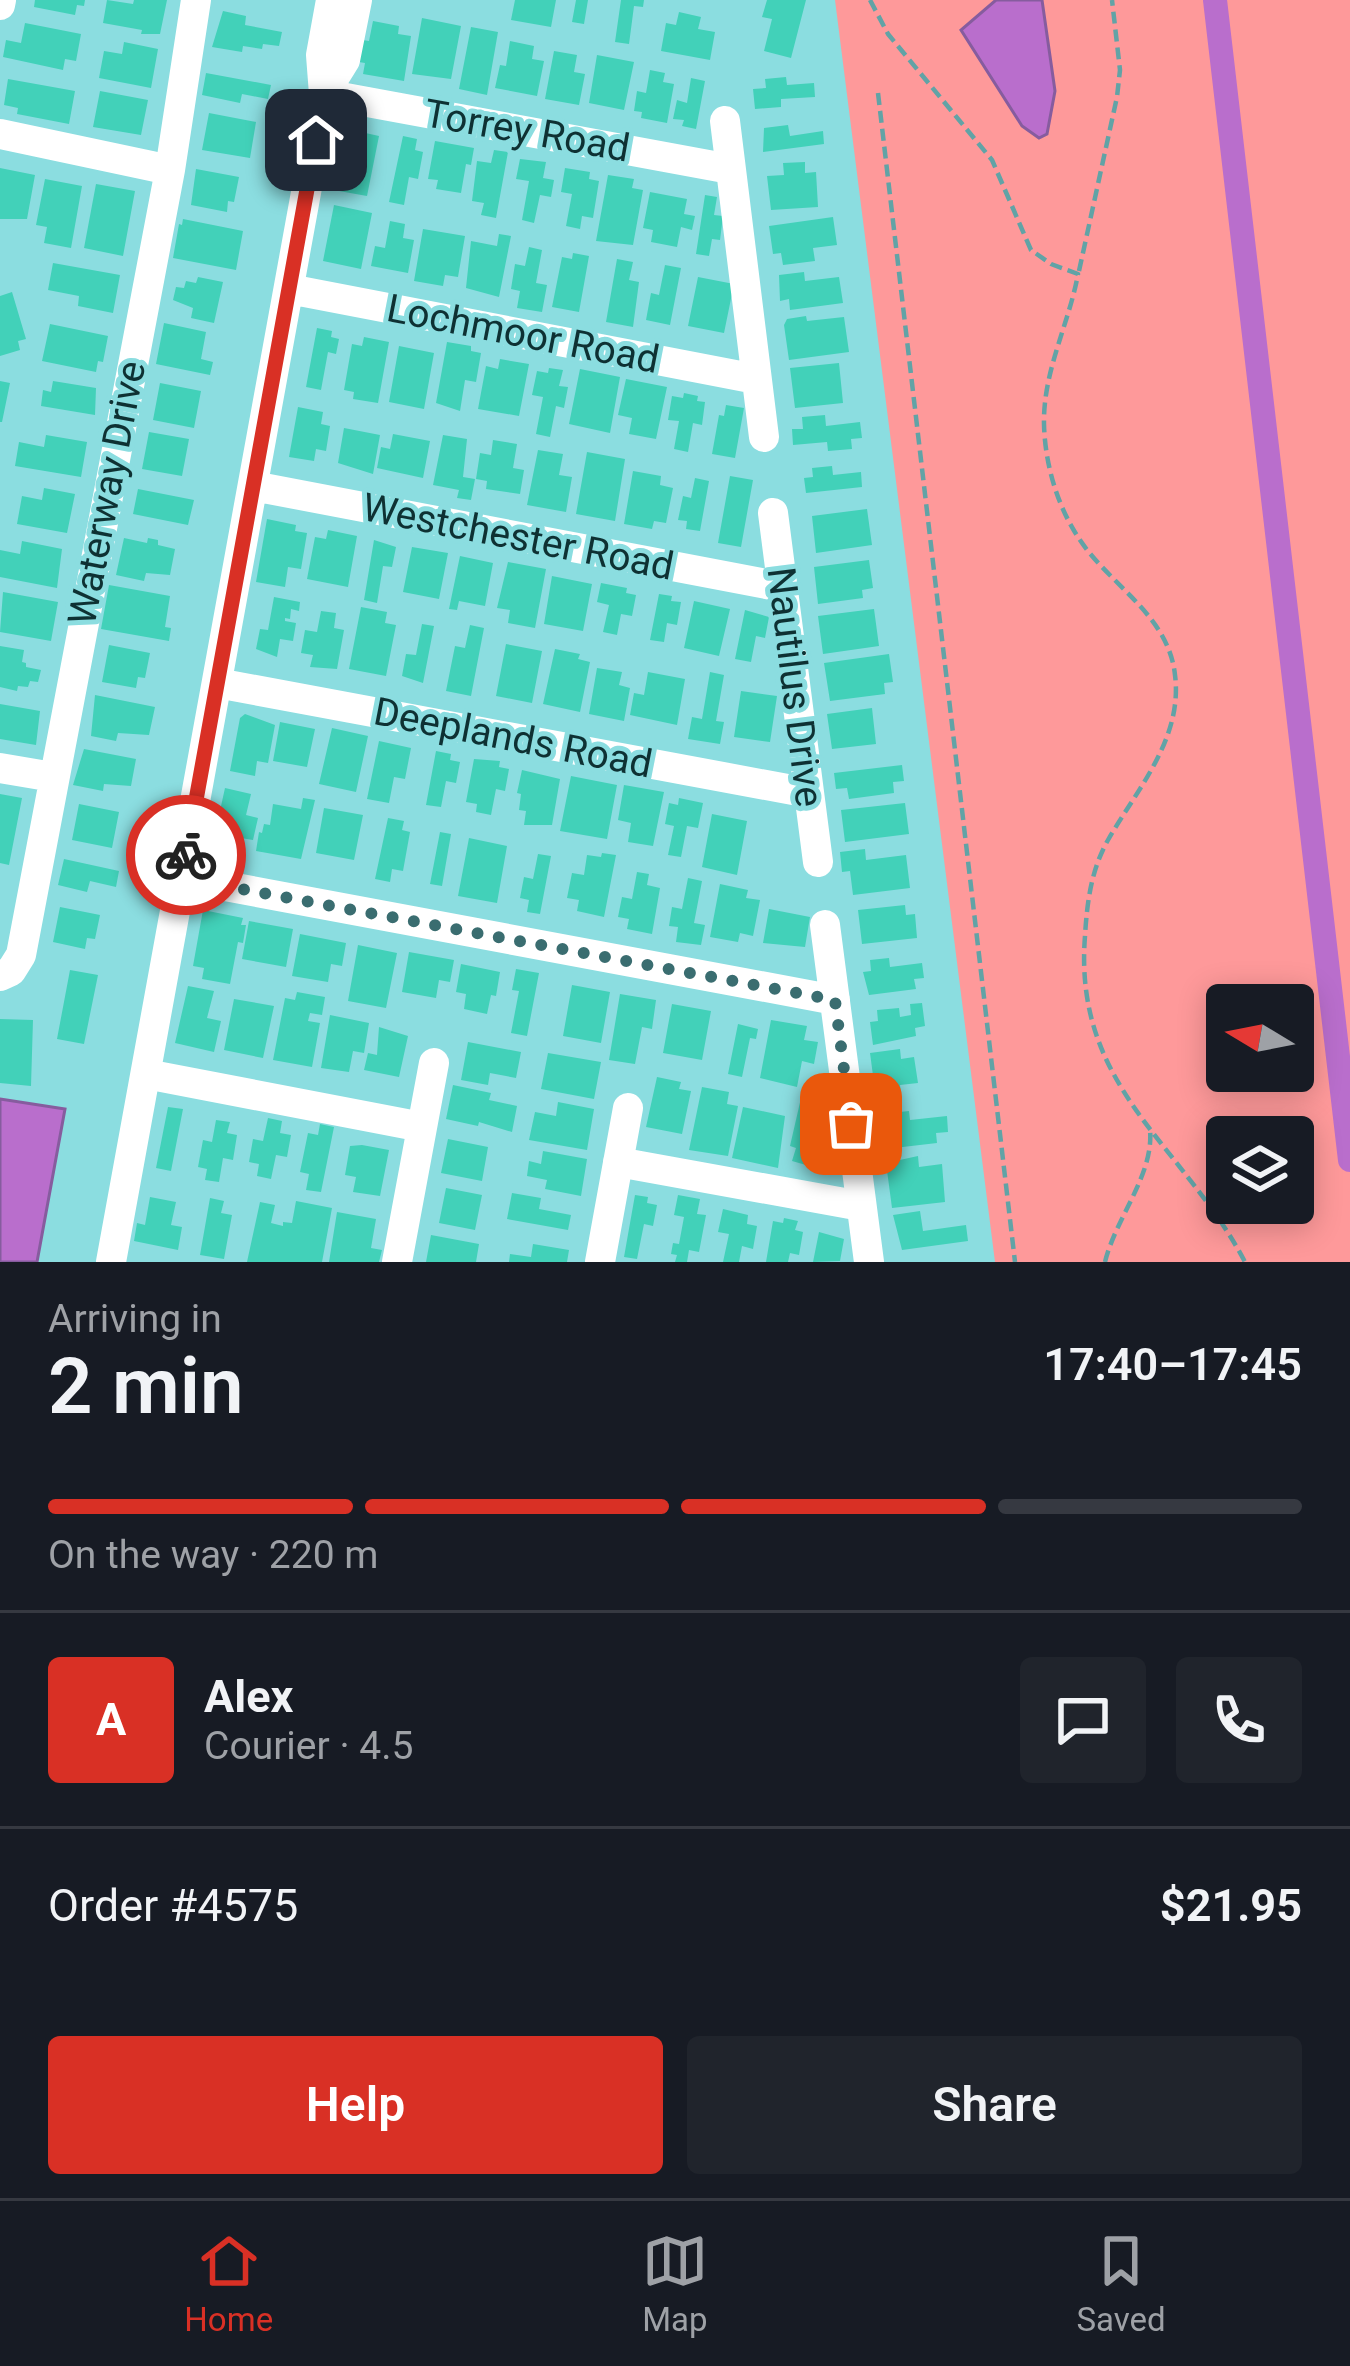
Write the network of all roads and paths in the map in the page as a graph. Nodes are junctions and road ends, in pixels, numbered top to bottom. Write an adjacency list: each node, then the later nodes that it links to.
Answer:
1 (196, 0): 11 (street, Waterway Drive)
2 (331, 0): 7 (street)
3 (357, 0): 7 (street)
4 (870, 0): 12 (path)
5 (1112, 0): 12 (path)
6 (878, 93): 39 (path)
7 (324, 94): 10 (street, Torrey Road); 13 (street)
8 (725, 121): 10 (street)
9 (0, 134): 11 (street)
10 (730, 169): 14 (street)
11 (170, 170): 21 (street, Waterway Drive)
12 (1078, 274): 32 (path)
13 (289, 290): 14 (street, Lochmoor Road); 16 (street)
14 (757, 379): 15 (street)
15 (764, 437)
16 (253, 486): 18 (street, Westchester Road); 19 (street)
17 (773, 513): 18 (street, Nautilus Drive)
18 (782, 587): 22 (street, Nautilus Drive)
19 (218, 683): 22 (street, Deeplands Road); 24 (street)
20 (0, 767): 21 (street)
21 (53, 777): 26 (street, Waterway Drive)
22 (808, 793): 23 (street, Nautilus Drive)
23 (818, 862)
24 (182, 878): 27 (street); 29 (street)
25 (825, 925): 27 (street)
26 (0, 976)
27 (835, 1000): 34 (street)
28 (434, 1063): 31 (street)
29 (146, 1074): 31 (street); 35 (street)
30 (628, 1108): 33 (street)
31 (422, 1127): 36 (street)
32 (1150, 1130): 40 (path); 41 (path)
33 (618, 1162): 34 (street); 37 (street)
34 (861, 1206): 38 (street)
35 (111, 1262)
36 (397, 1262)
37 (600, 1262)
38 (868, 1262)
39 (1015, 1262)
40 (1105, 1262)
41 (1245, 1262)

